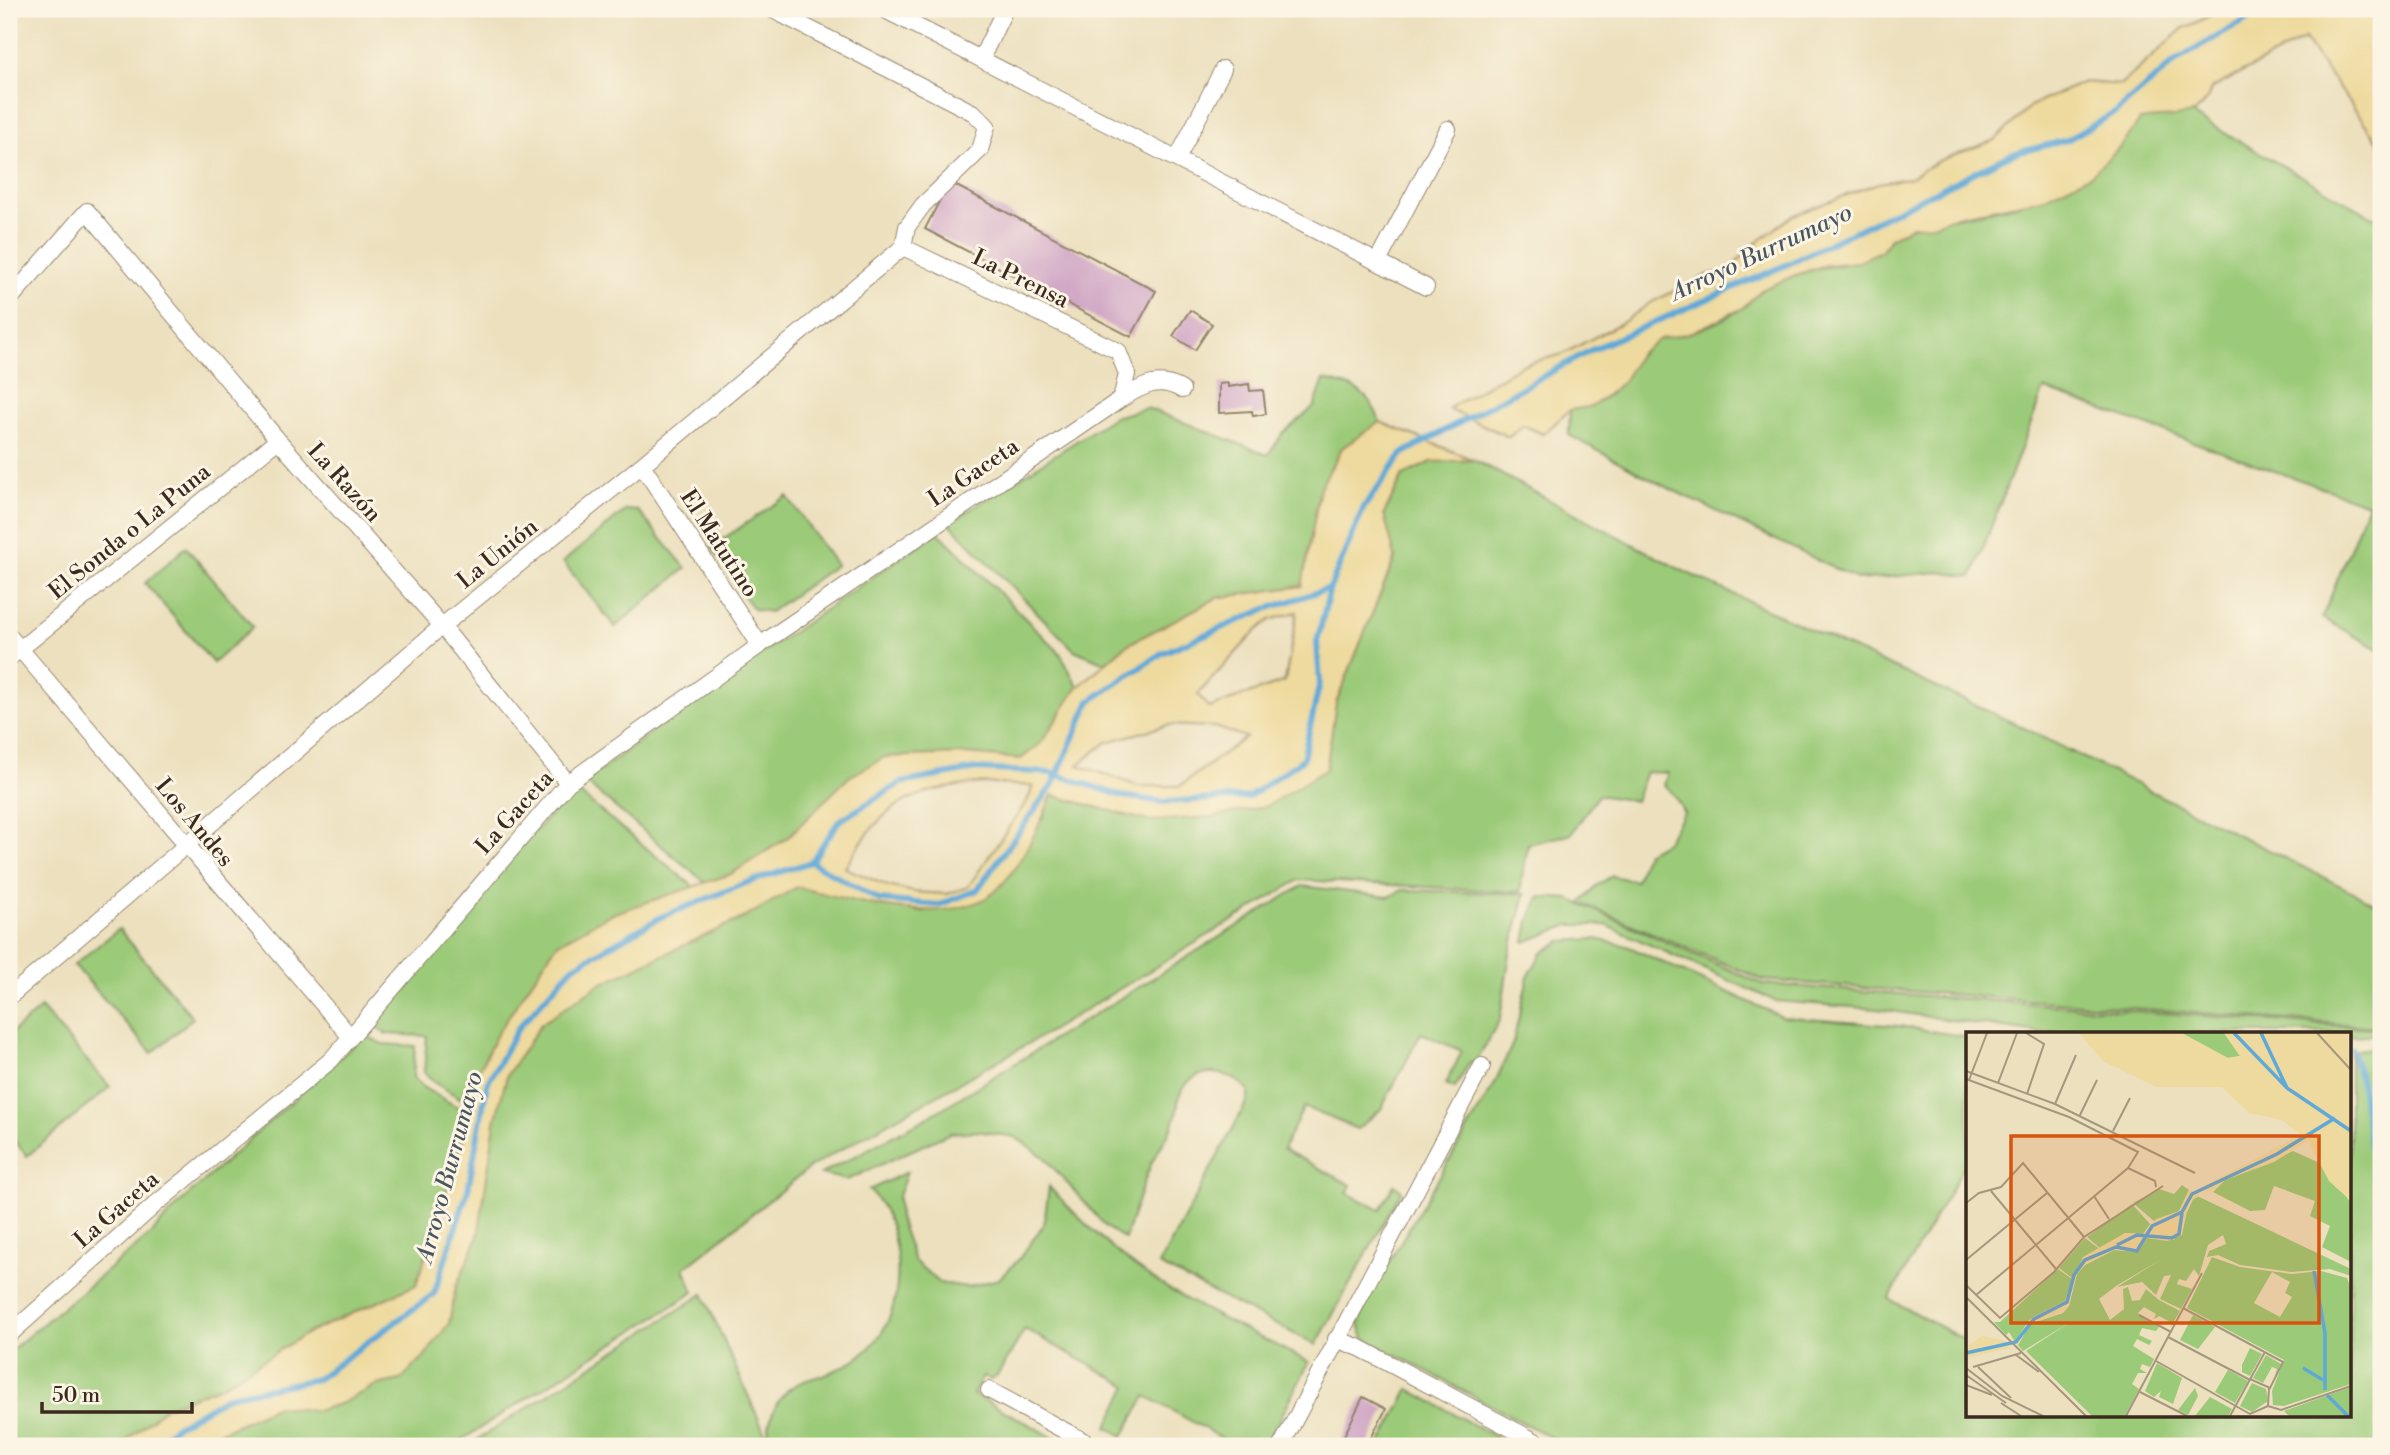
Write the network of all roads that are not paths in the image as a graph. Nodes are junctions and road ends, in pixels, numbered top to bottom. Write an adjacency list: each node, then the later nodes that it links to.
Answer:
1 (771, 9): 8 (street, La Unión)
2 (883, 9): 4 (street)
3 (1004, 9): 4 (street)
4 (981, 59): 7 (street)
5 (1223, 69): 7 (street)
6 (1448, 129): 9 (street)
7 (1177, 159): 9 (street)
8 (903, 247): 13 (street, La Prensa); 15 (street, La Unión)
9 (1378, 262): 10 (street)
10 (1426, 287)
11 (9, 300): 14 (street, La Razón)
12 (1182, 390): 13 (street, La Gaceta)
13 (1121, 399): 17 (street, La Gaceta)
14 (278, 440): 16 (street, La Razón); 18 (street, El Sonda o La Puna)
15 (642, 465): 16 (street, La Unión); 17 (street, El Matutino)
16 (442, 626): 19 (street, La Razón); 20 (street, La Unión)
17 (760, 645): 19 (street, La Gaceta)
18 (12, 648): 20 (street, Los Andes)
19 (568, 783): 22 (street, La Gaceta)
20 (186, 847): 21 (street, La Unión); 22 (street, Los Andes)
21 (9, 997)
22 (349, 1035): 24 (street, La Gaceta)
23 (1482, 1066): 25 (street)
24 (9, 1335)
25 (1336, 1339): 28 (street); 29 (street)
26 (989, 1390): 27 (street)
27 (1093, 1446)
28 (1281, 1446)
29 (1544, 1446)

